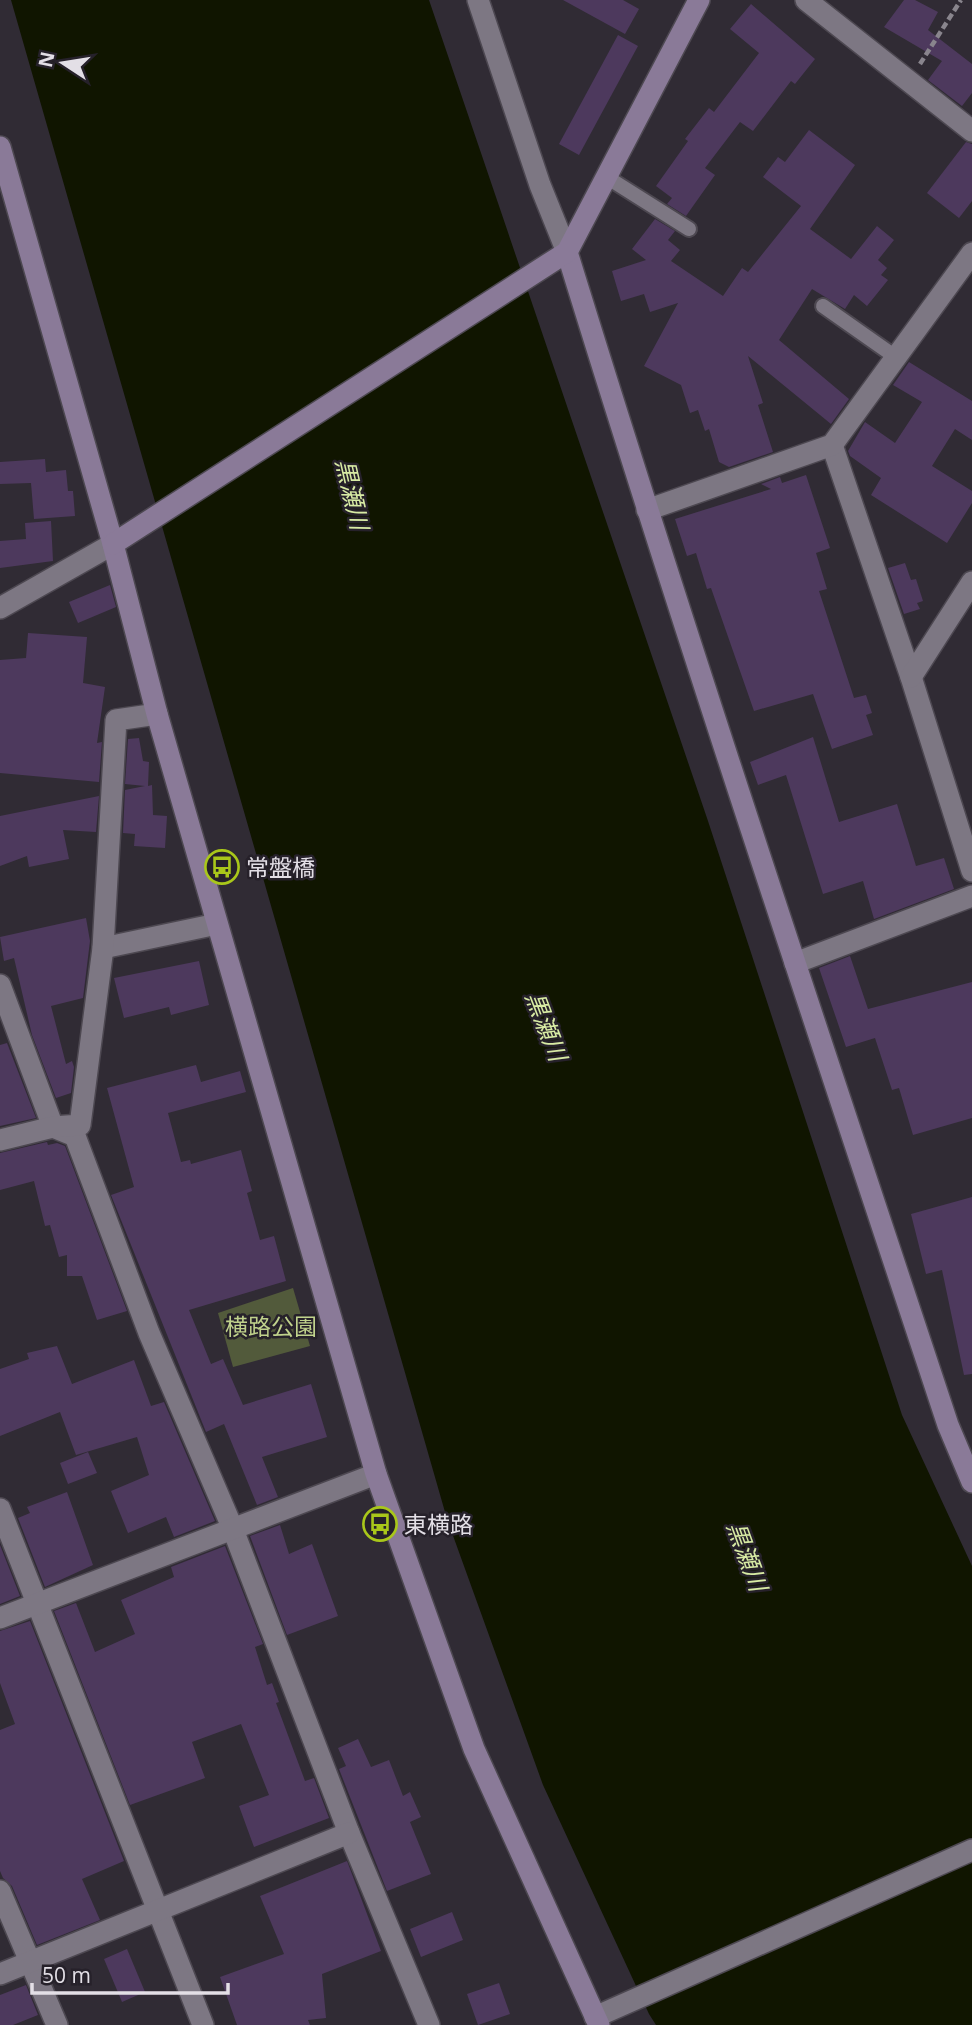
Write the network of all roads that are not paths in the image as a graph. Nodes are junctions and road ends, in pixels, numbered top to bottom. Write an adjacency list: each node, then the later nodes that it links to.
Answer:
1 (478, 0): 9 (street)
2 (699, 0): 6 (street)
3 (806, 0): 4 (street)
4 (972, 131)
5 (0, 147): 14 (street)
6 (605, 176): 7 (lane); 9 (street)
7 (689, 229)
8 (972, 253): 11 (street)
9 (559, 258): 13 (street); 14 (street)
10 (823, 306): 11 (lane)
11 (897, 358): 12 (street)
12 (832, 445): 13 (street); 17 (street)
13 (647, 510): 23 (street)
14 (113, 544): 16 (street); 18 (street)
15 (972, 582): 17 (street)
16 (0, 608)
17 (911, 677): 19 (street)
18 (157, 714): 21 (street); 22 (street)
19 (972, 872)
20 (972, 895): 23 (street)
21 (217, 924): 22 (street); 27 (street)
22 (103, 948): 25 (street)
23 (795, 963): 28 (street)
24 (0, 985): 25 (street)
25 (53, 1127): 26 (street); 30 (street)
26 (0, 1140)
27 (376, 1474): 30 (street); 39 (street)
28 (972, 1482)
29 (0, 1509): 31 (street)
30 (232, 1527): 31 (street); 33 (street)
31 (38, 1601): 32 (street); 36 (street)
32 (0, 1618)
33 (349, 1833): 36 (street); 42 (street)
34 (972, 1850): 39 (street)
35 (0, 1891): 37 (street)
36 (157, 1909): 37 (street); 41 (street)
37 (29, 1963): 38 (street); 40 (street)
38 (0, 1974)
39 (597, 2021)
40 (57, 2025)
41 (203, 2025)
42 (429, 2025)

